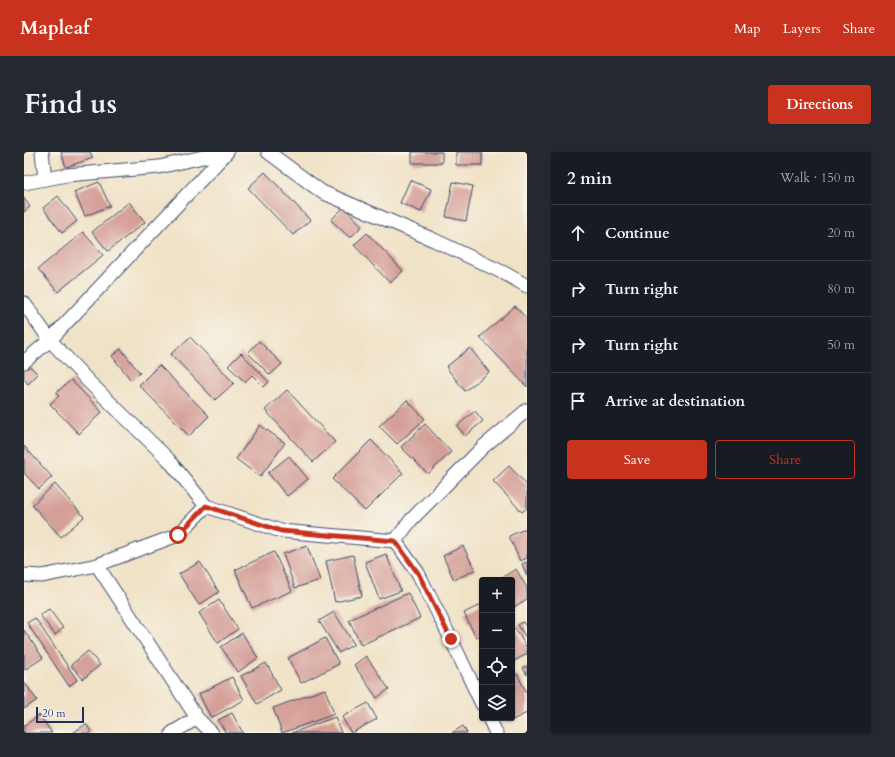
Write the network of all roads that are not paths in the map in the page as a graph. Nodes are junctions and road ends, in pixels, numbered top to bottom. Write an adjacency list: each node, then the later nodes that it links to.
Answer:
1 (42, 152): 4 (street)
2 (226, 152): 4 (street); 8 (street)
3 (268, 152): 6 (street)
4 (45, 179): 5 (street)
5 (24, 183)
6 (527, 286)
7 (24, 303): 8 (street)
8 (50, 340): 9 (street); 11 (street)
9 (24, 362)
10 (527, 410): 12 (street)
11 (206, 506): 12 (street); 13 (street)
12 (395, 541): 15 (street)
13 (97, 565): 14 (street); 16 (street)
14 (24, 575)
15 (479, 698)
16 (197, 718): 18 (street); 19 (street)
17 (490, 721): 20 (street)
18 (172, 733)
19 (212, 733)
20 (496, 733)

